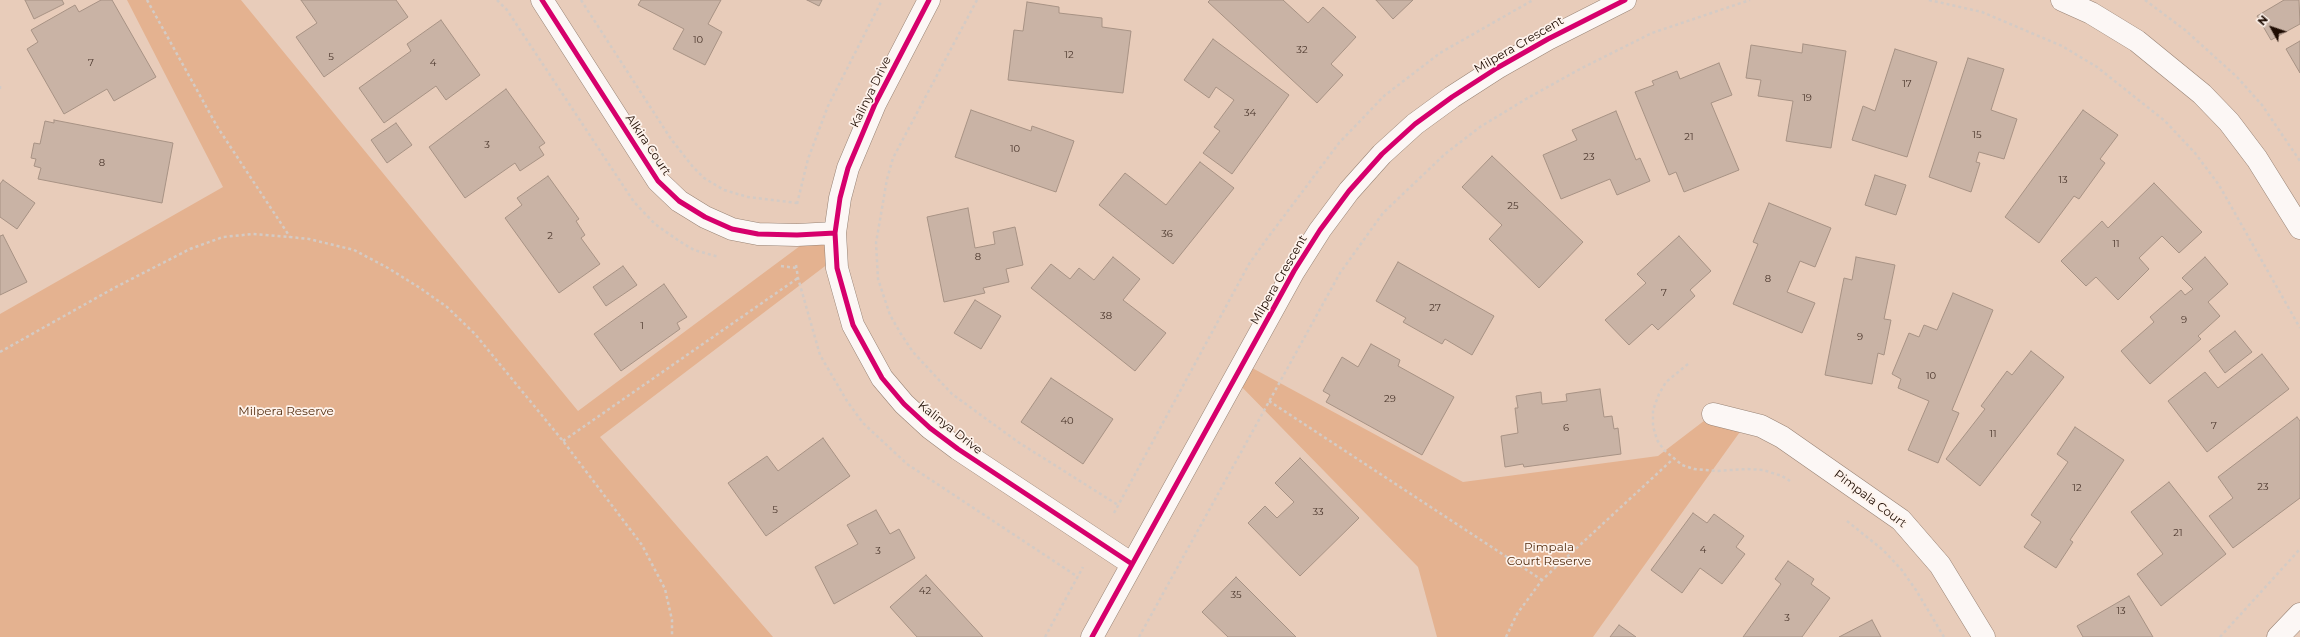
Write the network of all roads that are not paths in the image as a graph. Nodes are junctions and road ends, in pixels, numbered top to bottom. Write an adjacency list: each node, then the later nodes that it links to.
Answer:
1 (542, 0): 7 (street, Alkira Court)
2 (929, 0): 7 (street, Kalinya Drive)
3 (1625, 0): 9 (street, Milpera Crescent)
4 (2062, 0): 5 (street)
5 (2095, 6): 6 (street)
6 (2300, 228)
7 (835, 233): 9 (street, Kalinya Drive)
8 (1713, 414): 12 (street, Pimpala Court)
9 (1132, 564): 11 (street, Milpera Crescent)
10 (2300, 614): 13 (street)
11 (1092, 637)
12 (1984, 637)
13 (2278, 637)

